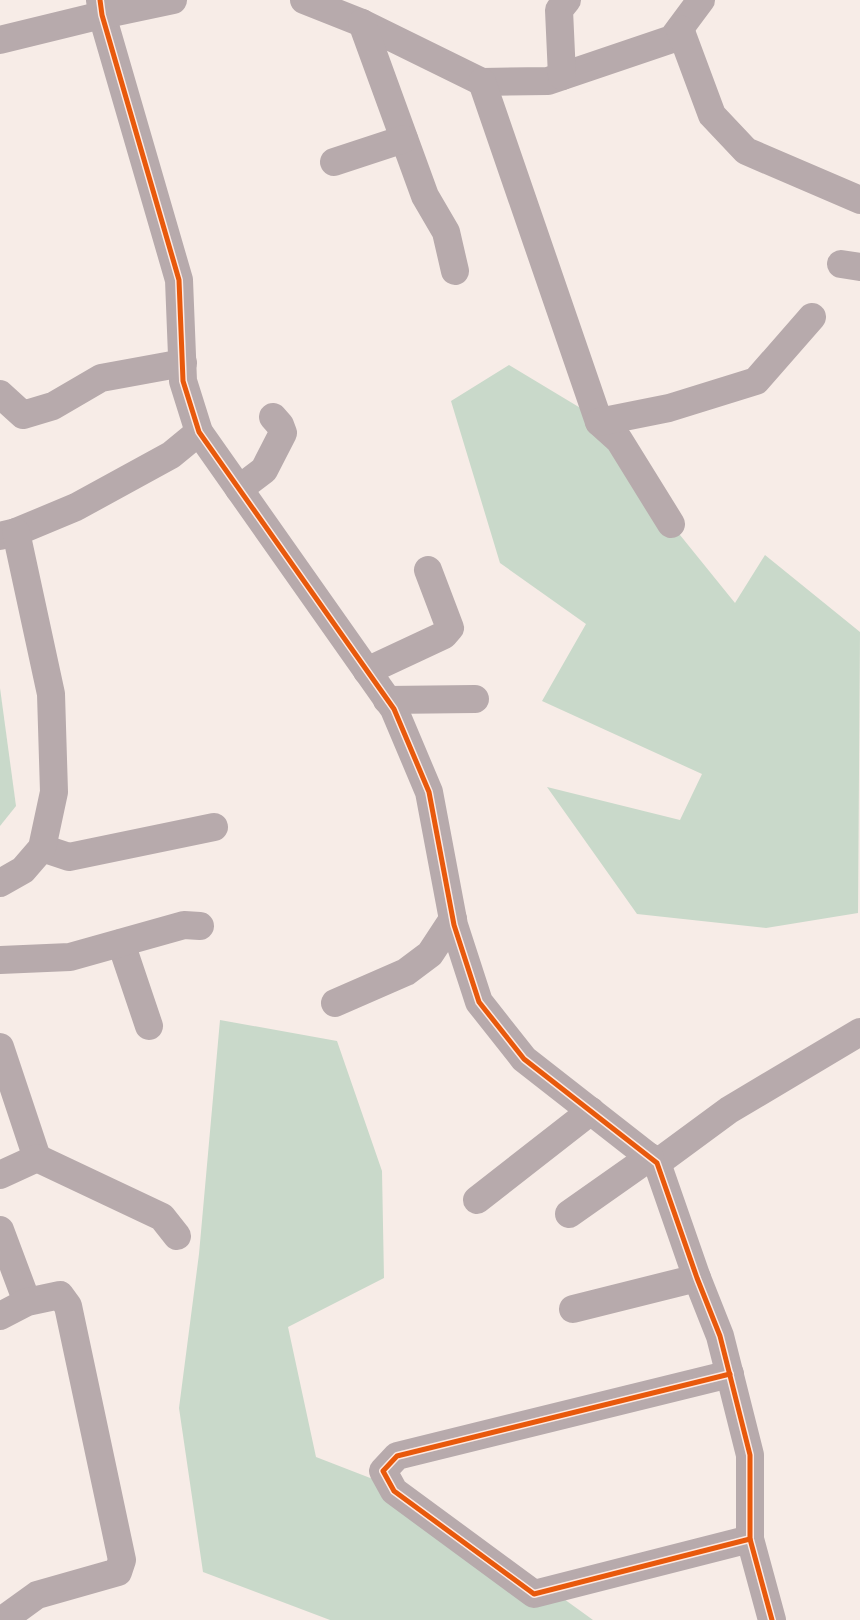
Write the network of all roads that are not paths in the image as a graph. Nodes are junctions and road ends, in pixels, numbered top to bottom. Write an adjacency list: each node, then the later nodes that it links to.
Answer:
1 (173, 0): 5 (street)
2 (304, 0): 6 (street)
3 (567, 0): 9 (street)
4 (701, 0): 7 (street)
5 (101, 7): 8 (street); 16 (street)
6 (362, 23): 10 (street); 11 (street)
7 (680, 29): 9 (street); 13 (street)
8 (0, 40)
9 (562, 76): 10 (street)
10 (482, 82): 19 (street)
11 (404, 139): 12 (street); 14 (street)
12 (334, 162)
13 (860, 200)
14 (455, 271)
15 (812, 317): 19 (street)
16 (183, 363): 17 (street); 20 (street)
17 (0, 394)
18 (273, 417): 21 (street)
19 (599, 422): 22 (street)
20 (199, 432): 21 (street); 23 (street)
21 (239, 489): 25 (street)
22 (671, 524)
23 (8, 534): 29 (street)
24 (428, 570): 25 (street)
25 (367, 671): 27 (street)
26 (476, 699): 27 (street)
27 (387, 700): 31 (street)
28 (214, 827): 29 (street)
29 (42, 848): 30 (street)
30 (0, 883)
31 (453, 920): 35 (street); 39 (street)
32 (200, 926): 33 (street)
33 (121, 943): 34 (street); 36 (street)
34 (0, 960)
35 (335, 1003)
36 (149, 1026)
37 (860, 1032): 41 (street)
38 (0, 1047): 40 (street)
39 (590, 1111): 41 (street); 43 (street)
40 (37, 1158): 42 (street); 46 (street)
41 (654, 1160): 44 (street); 47 (street)
42 (0, 1175)
43 (478, 1200)
44 (569, 1214)
45 (0, 1230): 48 (street)
46 (177, 1236)
47 (697, 1278): 49 (street); 51 (street)
48 (27, 1302): 50 (street); 53 (street)
49 (573, 1309)
50 (0, 1316)
51 (730, 1374): 52 (street); 52 (street)
52 (750, 1539): 54 (street)
53 (6, 1611)
54 (772, 1620)

